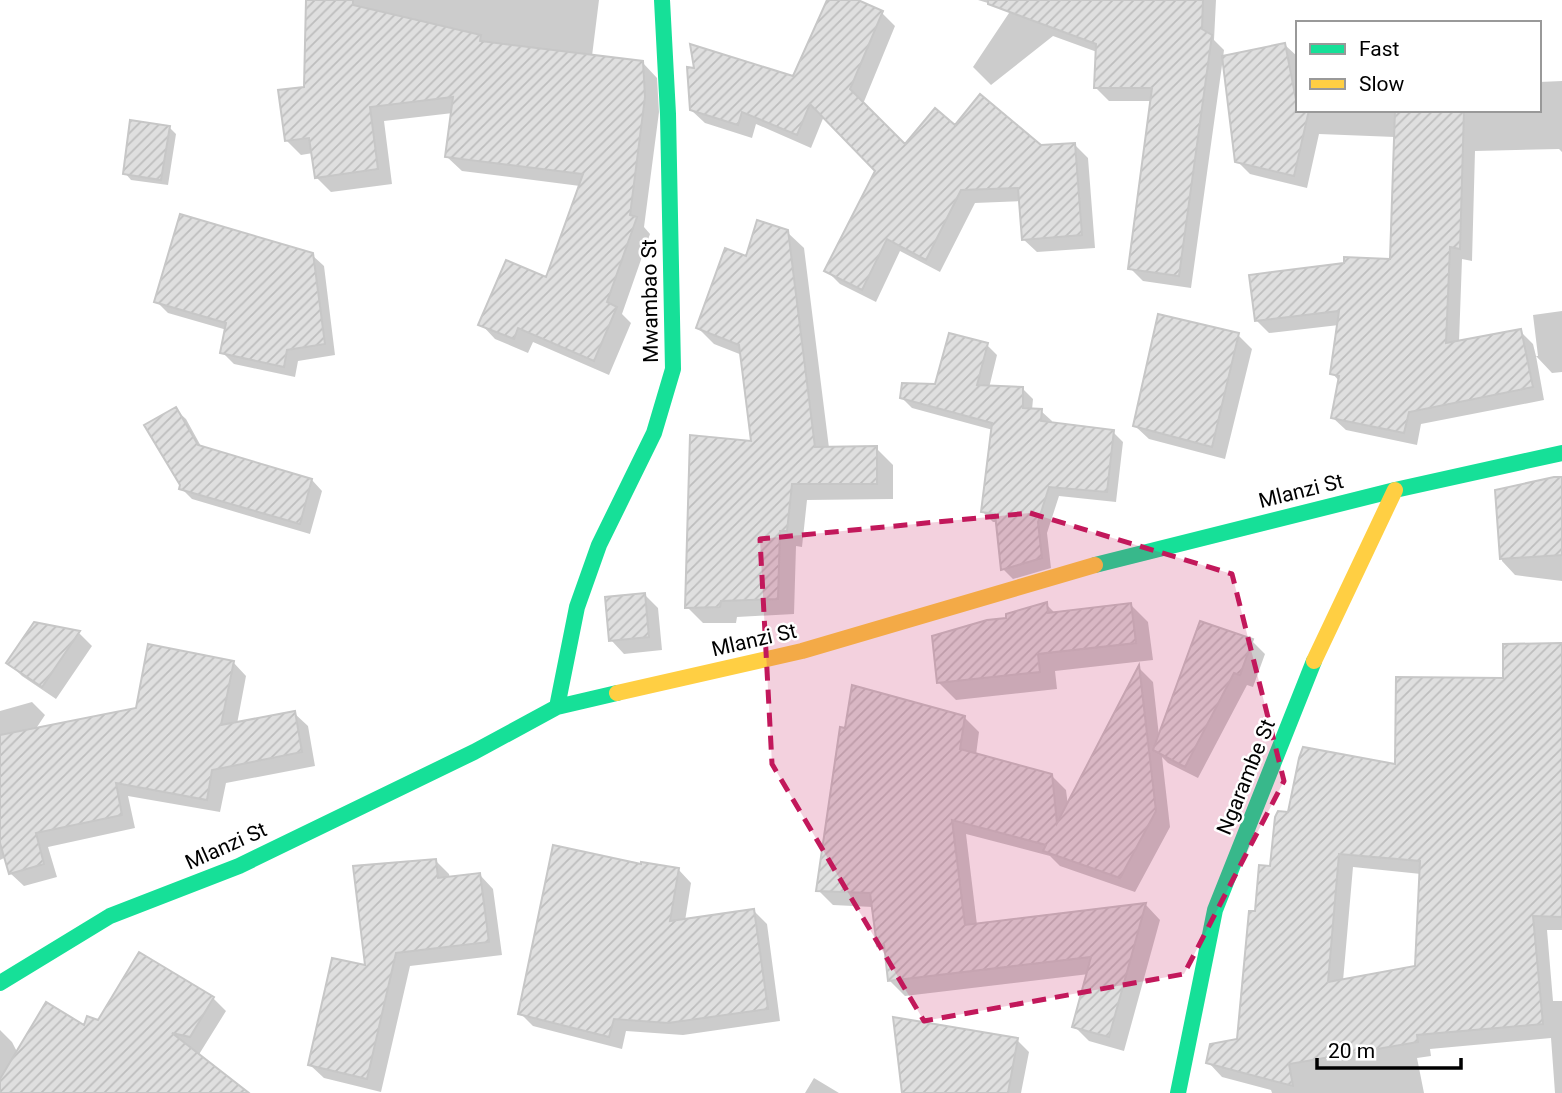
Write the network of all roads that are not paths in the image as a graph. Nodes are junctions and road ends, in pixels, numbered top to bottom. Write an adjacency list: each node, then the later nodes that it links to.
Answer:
1 (662, 0): 4 (street, Mwambao St)
2 (1562, 453): 3 (street, Mlanzi St)
3 (1395, 490): 4 (street, Mlanzi St); 6 (street, Ngarambe St)
4 (558, 707): 5 (street, Mlanzi St)
5 (0, 983)
6 (1178, 1093)

